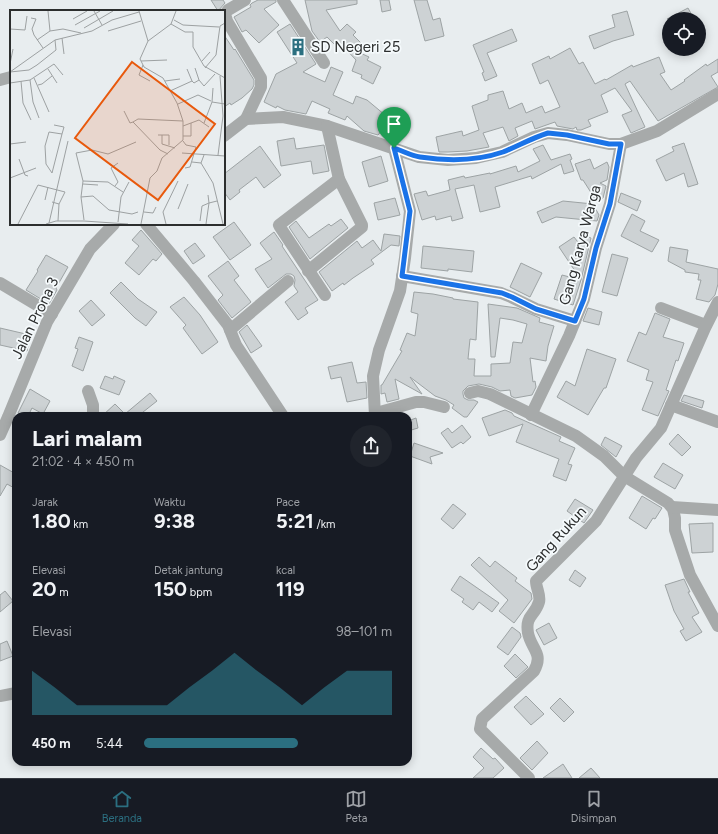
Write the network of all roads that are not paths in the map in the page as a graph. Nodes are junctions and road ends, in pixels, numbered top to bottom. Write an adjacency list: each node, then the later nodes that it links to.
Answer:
1 (245, 0): 7 (street)
2 (283, 0): 3 (street)
3 (324, 63)
4 (10, 77): 5 (street)
5 (0, 80)
6 (718, 94): 10 (street)
7 (246, 119): 8 (street); 9 (street)
8 (327, 126): 11 (street); 12 (street)
9 (225, 135)
10 (621, 144): 11 (street); 23 (street, Gang Karya Warga)
11 (394, 148): 16 (street)
12 (339, 179): 15 (street); 15 (street)
13 (113, 225): 22 (street, Jalan Prona 3)
14 (147, 225): 25 (street)
15 (308, 271): 19 (street)
16 (402, 276): 23 (street); 32 (street)
17 (288, 281): 25 (street)
18 (0, 283): 22 (street)
19 (325, 295)
20 (718, 302): 24 (street, Gang Rukun)
21 (661, 308): 24 (street)
22 (52, 314): 35 (street, Jalan Prona 3)
23 (575, 321): 34 (street, Gang Karya Warga)
24 (706, 325): 28 (street, Gang Rukun)
25 (230, 330): 31 (street)
26 (88, 392): 30 (street)
27 (470, 393): 34 (street)
28 (671, 405): 36 (street); 38 (street, Gang Rukun)
29 (444, 407): 33 (street)
30 (94, 412)
31 (280, 412)
32 (376, 412)
33 (385, 412)
34 (531, 415): 38 (street)
35 (8, 417): 37 (street, Jalan Prona 3)
36 (718, 422)
37 (0, 435)
38 (624, 476): 39 (street); 44 (street, Gang Rukun)
39 (672, 507): 40 (street); 41 (street)
40 (718, 510)
41 (718, 626)
42 (12, 694): 43 (street)
43 (0, 696)
44 (529, 778)

